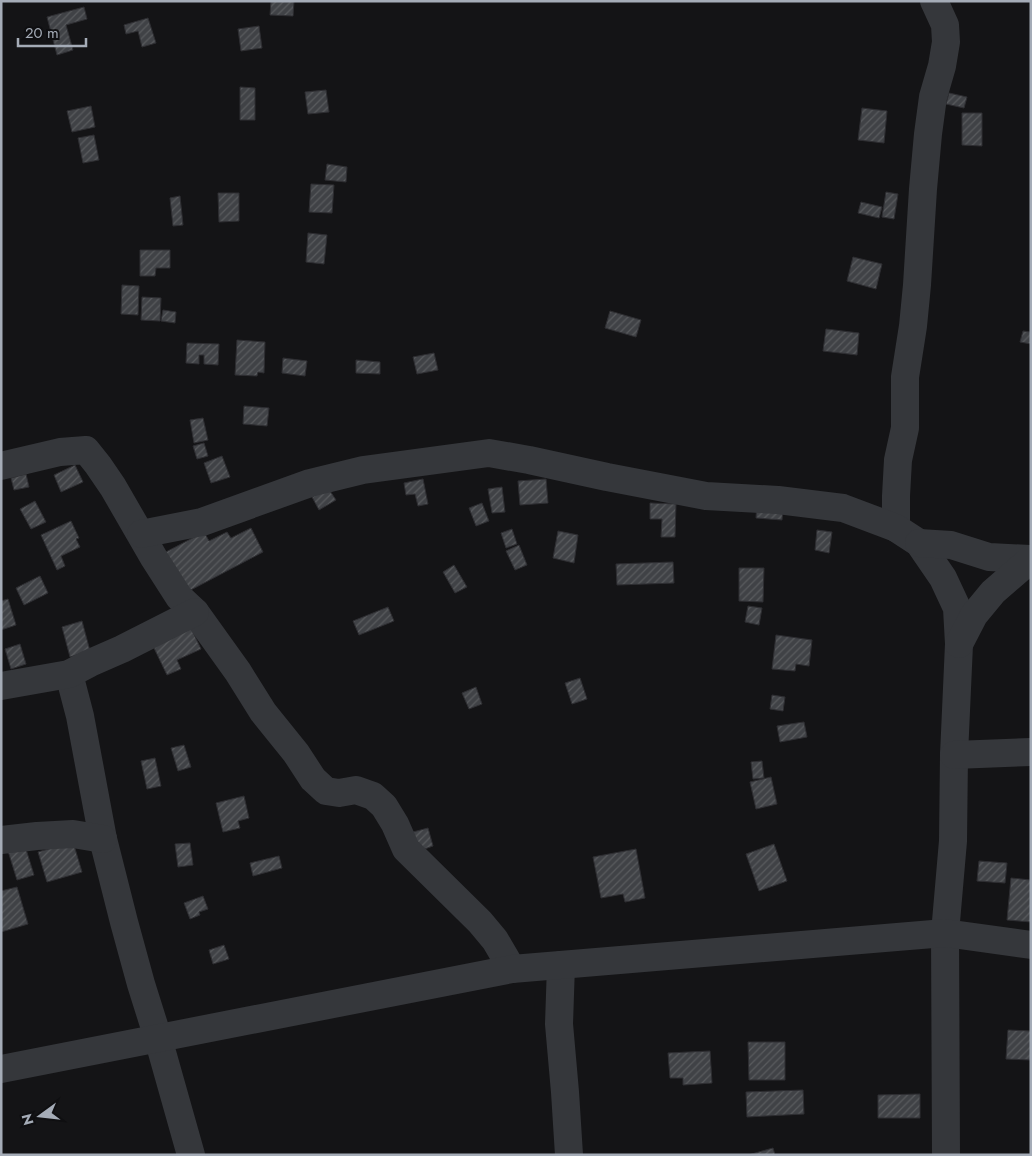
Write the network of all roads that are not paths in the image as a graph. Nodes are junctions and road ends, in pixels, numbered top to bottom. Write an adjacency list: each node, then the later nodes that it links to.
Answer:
1 (934, 1): 3 (street)
2 (2, 463): 4 (street)
3 (896, 528): 4 (street); 5 (street)
4 (141, 534): 7 (street)
5 (919, 544): 6 (street); 8 (street)
6 (1030, 559): 8 (street)
7 (195, 612): 9 (street); 18 (street)
8 (959, 644): 12 (street)
9 (69, 674): 10 (street); 13 (street)
10 (1, 686)
11 (1031, 752): 12 (street)
12 (954, 755): 15 (street)
13 (103, 839): 14 (street); 19 (street)
14 (1, 840)
15 (945, 933): 16 (street); 17 (street); 23 (street)
16 (1031, 945)
17 (561, 965): 18 (street); 22 (street)
18 (512, 969): 19 (street)
19 (158, 1038): 20 (street); 21 (street)
20 (1, 1069)
21 (191, 1155)
22 (569, 1155)
23 (946, 1155)

